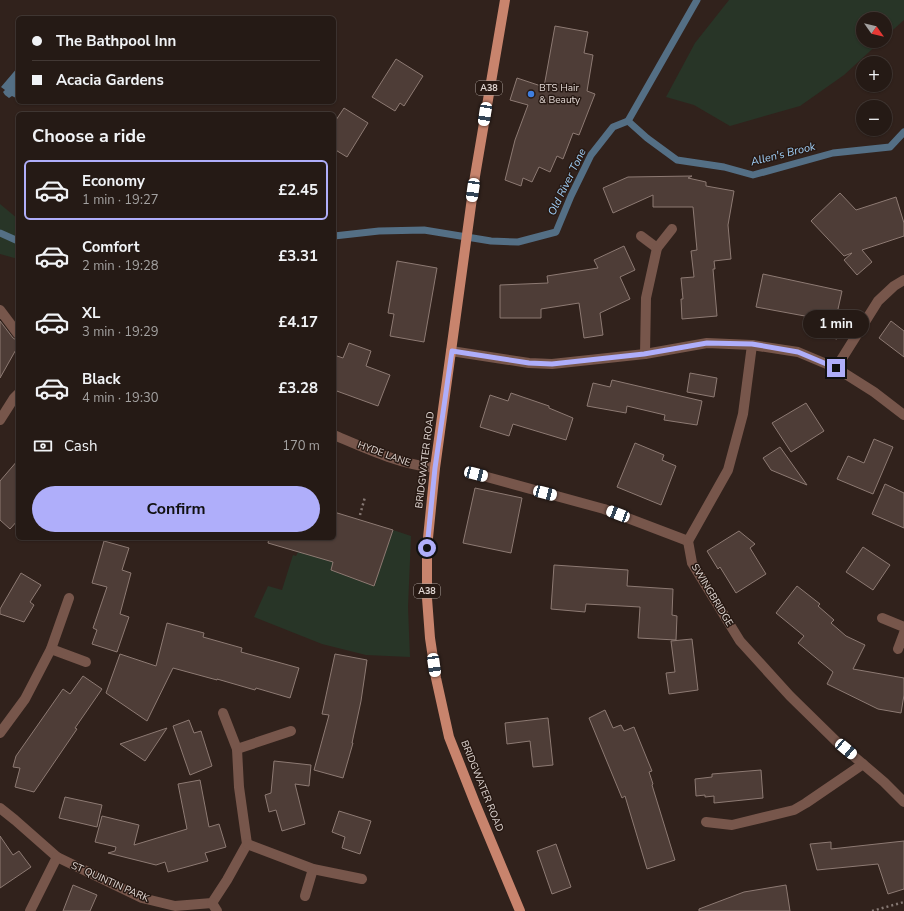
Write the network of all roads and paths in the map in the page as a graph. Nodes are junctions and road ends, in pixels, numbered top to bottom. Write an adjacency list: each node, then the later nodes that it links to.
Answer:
1 (505, 0): 9 (main road, BRIDGWATER ROAD / A38)
2 (672, 229): 4 (street)
3 (641, 236): 4 (street)
4 (657, 248): 10 (street)
5 (904, 280): 11 (street)
6 (0, 310): 7 (street)
7 (16, 331)
8 (752, 344): 10 (street); 11 (street); 20 (street)
9 (452, 351): 10 (street); 16 (main road, BRIDGWATER ROAD / A38)
10 (644, 354)
11 (836, 368): 13 (street)
12 (16, 396): 14 (street)
13 (904, 415)
14 (0, 420)
15 (336, 436): 16 (street, HYDE LANE)
16 (435, 468): 44 (main road, BRIDGWATER ROAD / A38)
17 (476, 474): 20 (street)
18 (365, 497): 19 (path)
19 (360, 515)
20 (688, 541): 32 (street, SWINGBRIDGE)
21 (69, 598): 25 (street)
22 (882, 618): 23 (street)
23 (904, 627)
24 (904, 633): 26 (street)
25 (51, 649): 27 (street); 30 (street)
26 (898, 650)
27 (86, 662)
28 (223, 713): 31 (street)
29 (291, 731): 31 (street)
30 (0, 733)
31 (237, 749): 36 (street)
32 (863, 764): 33 (street, SWINGBRIDGE); 35 (street)
33 (904, 802)
34 (0, 808): 37 (street, ST QUINTIN PARK)
35 (706, 822)
36 (247, 844): 38 (street); 42 (street, ST QUINTIN PARK)
37 (57, 857): 42 (street, ST QUINTIN PARK); 43 (street)
38 (313, 869): 39 (street); 40 (street)
39 (362, 879)
40 (305, 896)
41 (904, 902): 45 (path)
42 (214, 907)
43 (30, 911)
44 (520, 911)
45 (872, 911)

